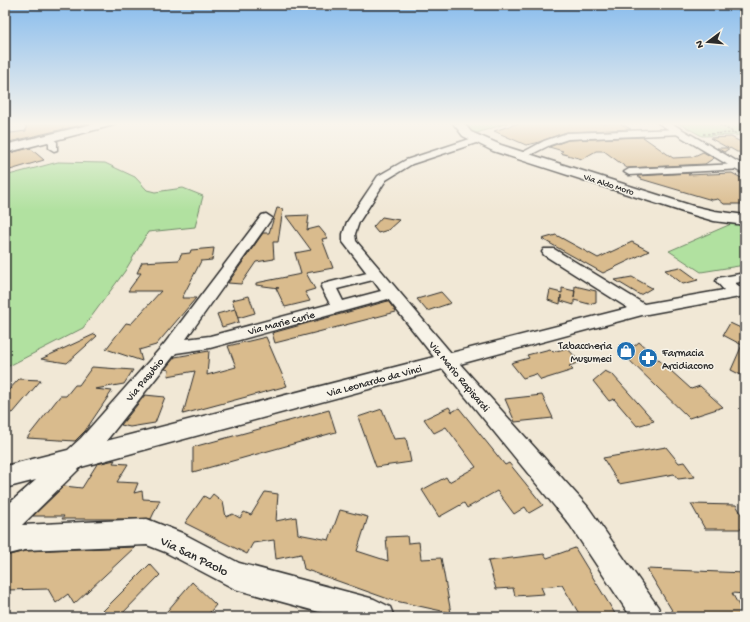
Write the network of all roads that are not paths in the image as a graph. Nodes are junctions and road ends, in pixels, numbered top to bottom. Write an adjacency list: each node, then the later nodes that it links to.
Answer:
1 (436, 152): 11 (street, Via Mario Rapisardi)
2 (510, 152): 5 (main road, Via Aldo Moro)
3 (529, 152): 5 (street)
4 (713, 152): 6 (main road)
5 (521, 156): 9 (main road, Via Aldo Moro)
6 (743, 166): 7 (street)
7 (629, 172)
8 (266, 218): 16 (street, Via Pasubio)
9 (745, 220)
10 (548, 252): 15 (street)
11 (376, 275): 13 (street, Via Mario Rapisardi); 14 (street)
12 (742, 287): 15 (street, Via Leonardo da Vinci)
13 (391, 293): 14 (street, Via Marie Curie); 17 (street, Via Mario Rapisardi)
14 (339, 307): 16 (street, Via Marie Curie)
15 (642, 310): 17 (street, Via Leonardo da Vinci)
16 (171, 347): 18 (street, Via Pasubio)
17 (446, 360): 18 (street, Via Leonardo da Vinci); 23 (street, Via Mario Rapisardi)
18 (72, 459): 19 (street, Via Leonardo da Vinci); 20 (street, Via Pasubio)
19 (5, 477)
20 (5, 524)
21 (5, 542): 22 (street, Via San Paolo)
22 (380, 617)
23 (648, 617)

